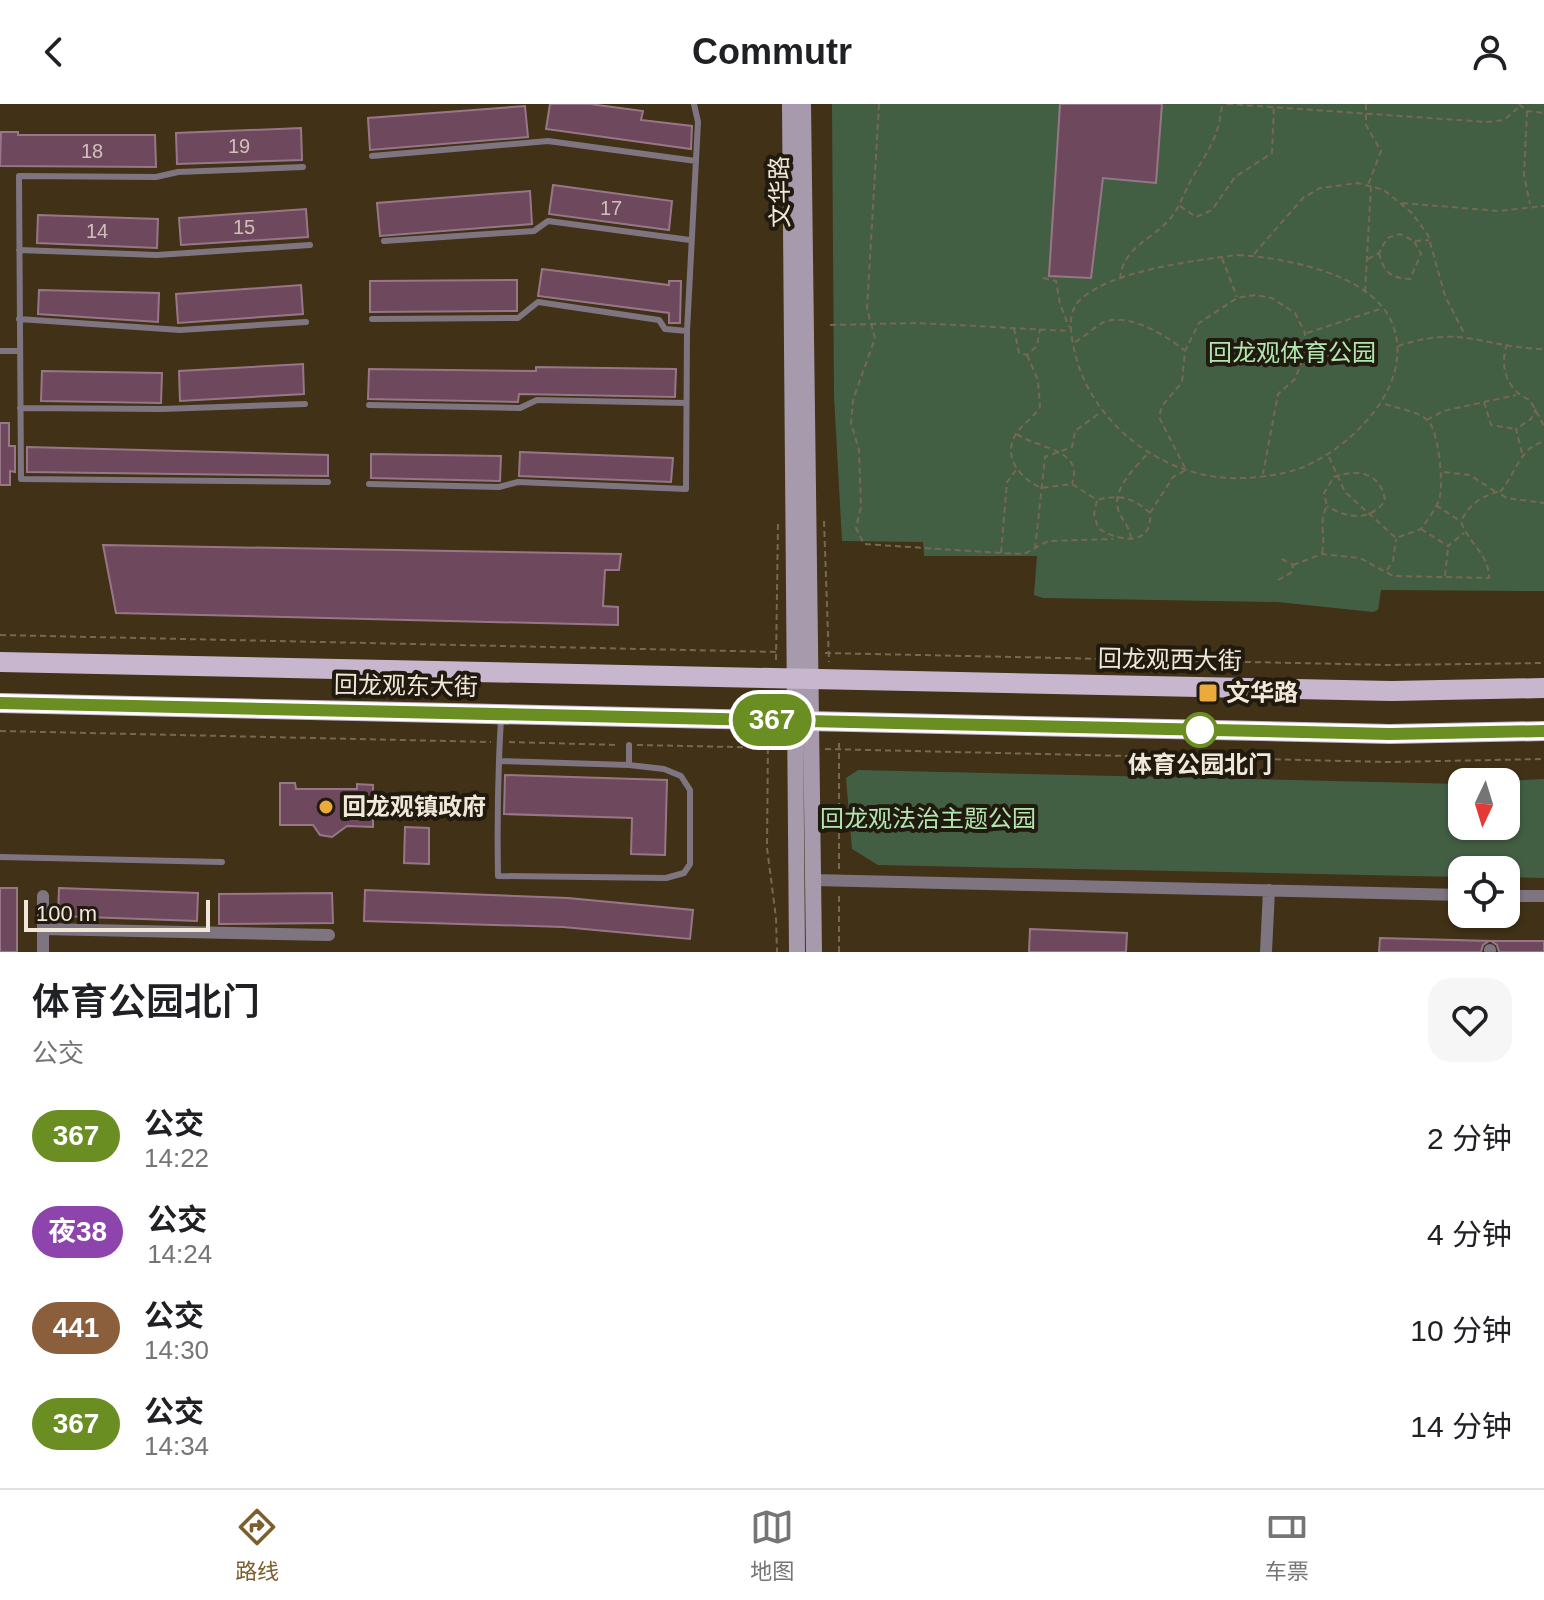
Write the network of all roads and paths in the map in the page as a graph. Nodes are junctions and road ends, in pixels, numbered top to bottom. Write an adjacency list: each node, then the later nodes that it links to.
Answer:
1 (694, 104): 14 (lane)
2 (790, 104): 110 (street, 文华路)
3 (803, 104): 110 (street, 文华路)
4 (879, 104): 40 (path)
5 (1222, 104): 18 (path)
6 (1227, 104): 9 (path)
7 (1366, 104): 12 (path)
8 (1520, 105): 10 (path); 12 (path)
9 (1274, 106): 12 (path); 18 (path)
10 (1527, 111): 11 (path); 19 (path)
11 (1544, 113)
12 (1367, 114): 16 (path)
13 (372, 156): 14 (lane)
14 (696, 161): 22 (lane)
15 (303, 167): 26 (lane)
16 (1369, 186): 17 (path); 28 (path); 30 (path)
17 (1400, 203): 19 (path); 21 (path)
18 (1179, 205): 32 (path)
19 (1530, 205): 20 (path)
20 (1544, 206)
21 (1430, 239): 24 (path); 46 (path)
22 (690, 240): 23 (lane); 43 (lane)
23 (384, 241)
24 (1414, 241): 27 (path); 27 (path)
25 (310, 245): 26 (lane)
26 (19, 250): 36 (lane)
27 (1379, 253): 30 (path)
28 (1253, 256): 29 (path); 33 (path)
29 (1222, 257): 32 (path); 34 (path)
30 (1367, 260): 33 (path)
31 (1043, 278): 44 (path)
32 (1120, 280): 44 (path)
33 (1365, 293): 35 (path)
34 (1237, 298): 45 (path); 53 (path)
35 (1382, 309): 45 (path); 49 (path)
36 (19, 319): 38 (lane); 52 (lane)
37 (372, 319): 43 (lane)
38 (306, 322)
39 (830, 325): 40 (path)
40 (872, 326): 41 (path); 98 (path)
41 (1014, 327): 42 (path); 54 (path)
42 (1040, 329): 44 (path); 54 (path)
43 (687, 331): 58 (lane)
44 (1071, 331): 47 (path)
45 (1305, 333): 76 (path)
46 (1465, 335): 48 (path); 49 (path)
47 (1073, 343): 53 (path); 63 (path)
48 (1507, 344): 50 (path); 55 (path)
49 (1397, 346): 56 (path)
50 (1544, 349)
51 (0, 351): 52 (lane)
52 (19, 351): 61 (lane)
53 (1185, 351): 74 (path)
54 (1027, 355): 67 (path)
55 (1517, 395): 57 (path); 62 (path)
56 (1382, 402): 64 (path); 72 (path)
57 (1484, 402): 64 (path); 66 (path)
58 (686, 403): 60 (lane); 79 (lane)
59 (305, 404): 61 (lane)
60 (369, 405)
61 (20, 408): 78 (lane)
62 (1537, 409): 65 (path); 66 (path)
63 (1102, 412): 69 (path); 70 (path)
64 (1427, 420): 75 (path)
65 (1544, 426)
66 (1516, 429): 71 (path)
67 (1017, 434): 69 (path); 73 (path)
68 (1544, 442): 71 (path)
69 (1058, 452): 80 (path); 81 (path)
70 (1149, 452): 74 (path); 83 (path)
71 (1522, 454): 82 (path)
72 (1328, 455): 76 (path); 77 (path)
73 (1016, 469): 81 (path); 98 (path)
74 (1186, 470): 76 (path); 88 (path)
75 (1443, 472): 82 (path); 86 (path)
76 (1263, 475)
77 (1338, 475): 87 (path); 89 (path); 89 (path)
78 (328, 482)
79 (369, 484)
80 (1072, 484): 81 (path); 84 (path)
81 (1041, 488): 97 (path)
82 (1498, 493): 85 (path); 90 (path)
83 (1117, 496): 84 (path); 88 (path); 95 (path)
84 (1097, 500): 94 (path)
85 (1544, 503)
86 (1436, 505): 90 (path); 91 (path)
87 (1327, 506): 89 (path); 99 (path)
88 (1150, 513): 95 (path)
89 (1371, 514): 93 (path)
90 (1461, 521): 92 (path)
91 (1421, 529): 93 (path); 96 (path)
92 (1465, 533): 96 (path); 103 (path)
93 (1396, 538): 102 (path)
94 (1114, 539): 95 (path); 97 (path)
95 (1132, 540)
96 (1448, 546): 103 (path)
97 (1035, 551): 98 (path)
98 (1001, 553)
99 (1322, 554): 101 (path); 102 (path)
100 (1278, 557): 101 (path)
101 (1293, 565): 104 (path)
102 (1386, 572): 103 (path)
103 (1445, 576)
104 (1278, 580)
105 (0, 635): 106 (path)
106 (759, 651)
107 (847, 653): 109 (path)
108 (0, 662): 110 (main road, 回龙观东大街)
109 (1544, 663)
110 (802, 679): 111 (main road, 回龙观西大街); 114 (street, 文华路)
111 (1544, 688)
112 (0, 703): 113 (main road, 回龙观东大街)
113 (501, 714): 114 (main road, 回龙观东大街); 117 (lane)
114 (803, 721): 116 (main road); 128 (street, 文华路); 139 (street, 文华路)
115 (0, 731): 117 (path)
116 (1544, 731)
117 (500, 742): 118 (path); 124 (lane)
118 (629, 745): 119 (path); 125 (lane)
119 (759, 748)
120 (845, 750): 123 (path)
121 (767, 757): 138 (path)
122 (840, 758): 129 (path)
123 (1544, 759)
124 (499, 761): 125 (lane); 125 (lane)
125 (629, 765)
126 (0, 857): 127 (lane)
127 (222, 862)
128 (813, 880): 129 (street); 140 (street, 文华路)
129 (839, 881): 130 (street); 141 (path)
130 (1269, 890): 131 (street); 142 (street)
131 (1448, 895)
132 (43, 896): 135 (street)
133 (1520, 896): 134 (street)
134 (1544, 896)
135 (43, 929): 136 (street); 137 (street)
136 (329, 935)
137 (43, 952)
138 (777, 952)
139 (797, 952)
140 (814, 952)
141 (839, 952)
142 (1266, 952)

